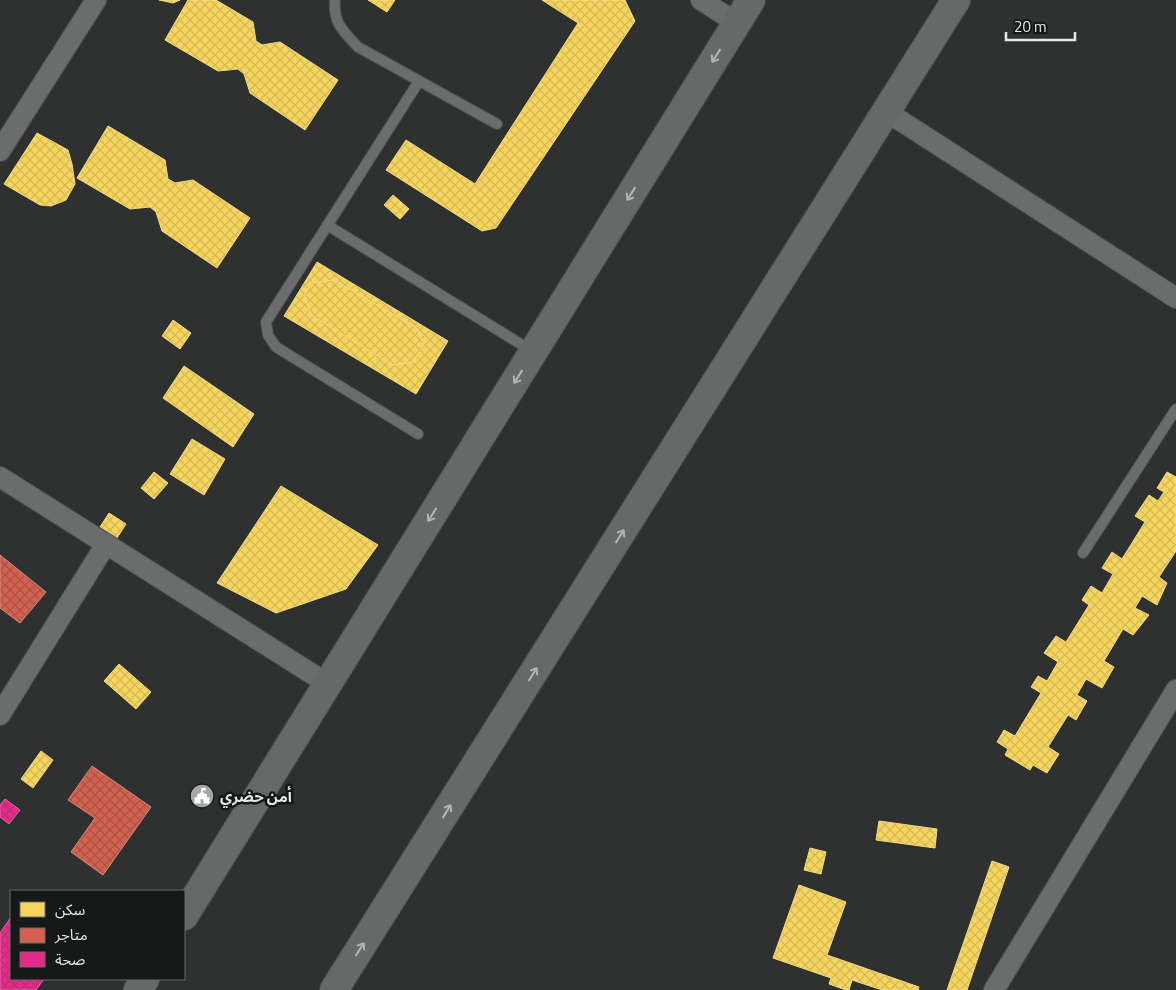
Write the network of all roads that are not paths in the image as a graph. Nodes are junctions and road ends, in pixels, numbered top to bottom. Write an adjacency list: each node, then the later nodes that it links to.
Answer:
1 (96, 0): 10 (street)
2 (335, 0): 7 (lane)
3 (700, 0): 6 (street)
4 (751, 0): 6 (main road)
5 (956, 0): 8 (main road)
6 (737, 23): 13 (main road, one-way to 13)
7 (419, 81): 9 (lane); 11 (lane)
8 (887, 112): 12 (street); 23 (main road, one-way to 8)
9 (497, 124)
10 (0, 150)
11 (327, 225): 13 (lane); 15 (lane)
12 (1176, 298)
13 (533, 352): 19 (main road, one-way to 19)
14 (1176, 409): 18 (lane)
15 (418, 434)
16 (0, 477): 17 (street)
17 (106, 544): 19 (street); 21 (street)
18 (1083, 553)
19 (328, 684): 22 (main road)
20 (1176, 690): 24 (street)
21 (0, 716)
22 (185, 914)
23 (334, 990)
24 (994, 990)

